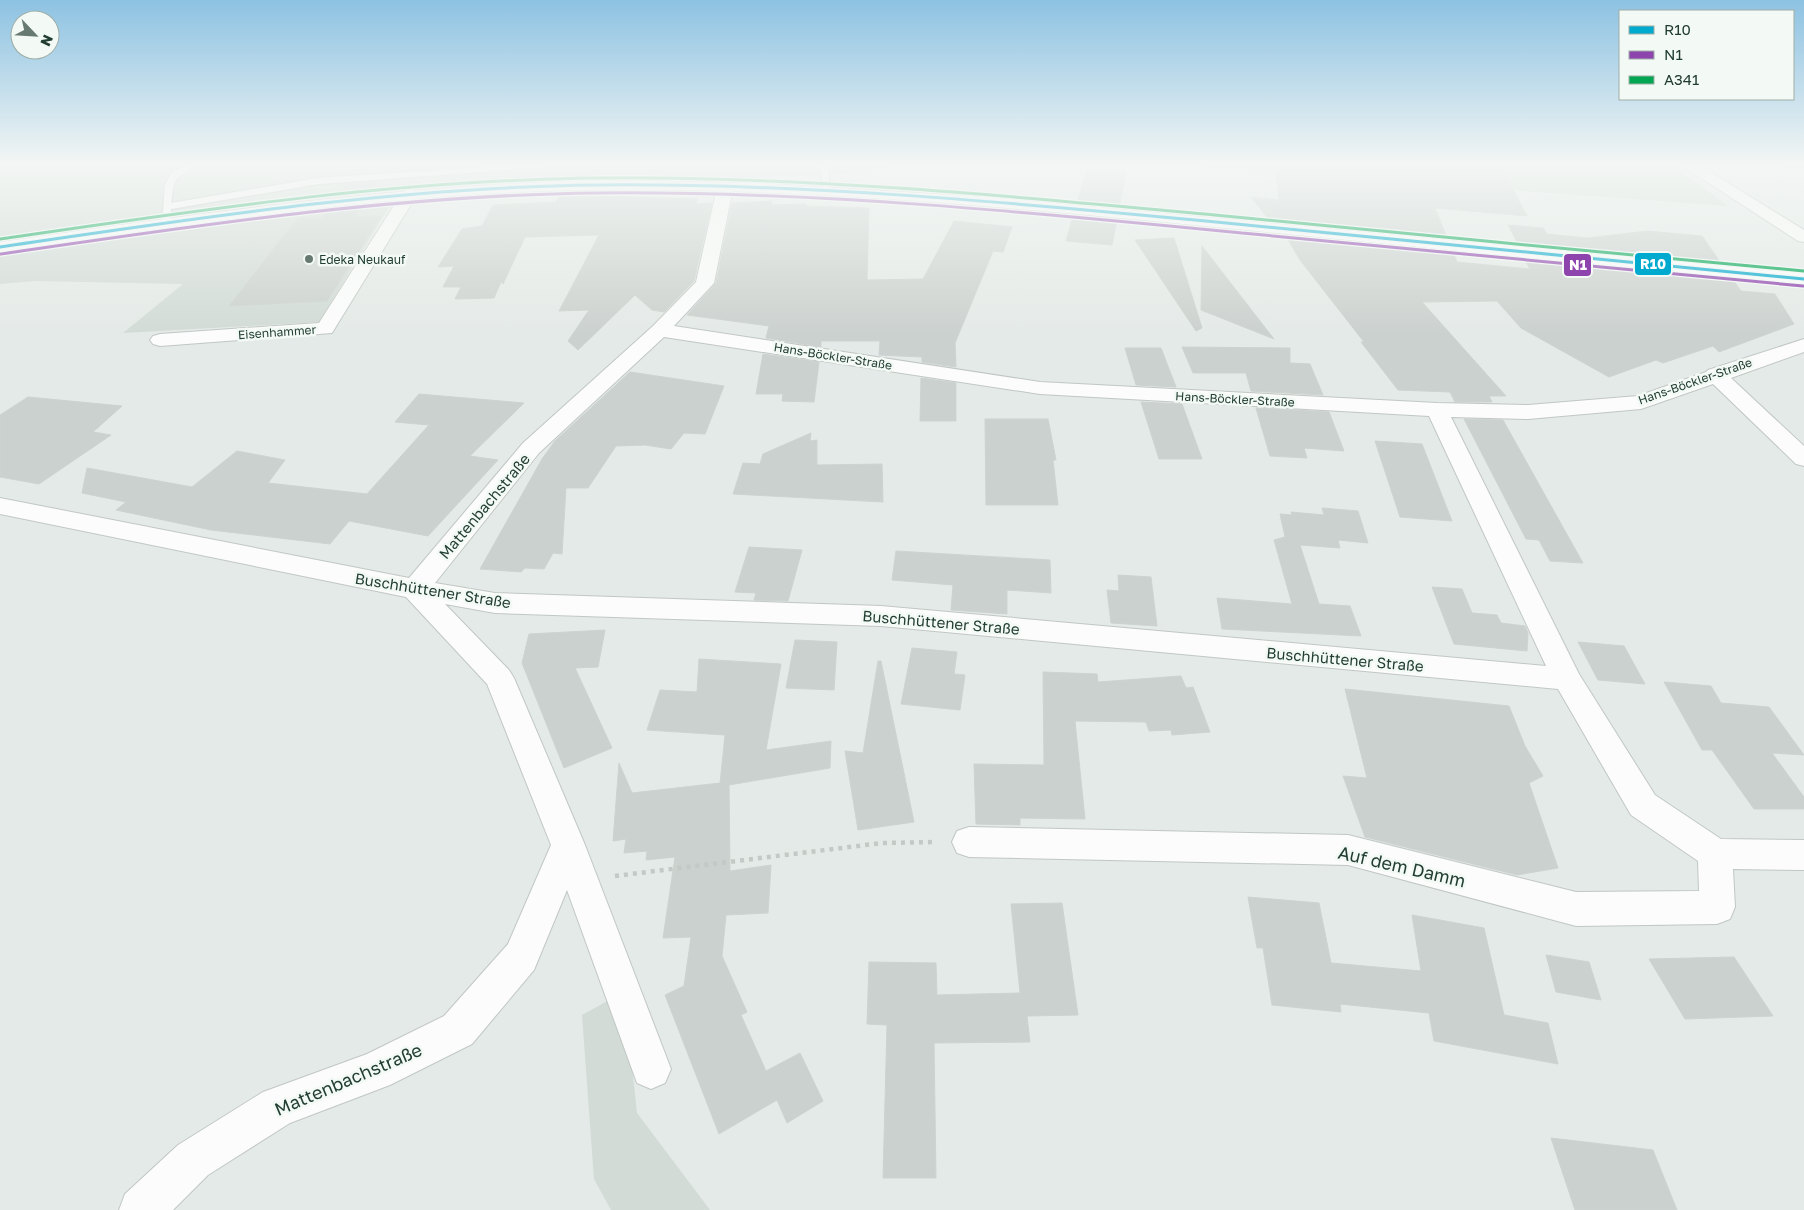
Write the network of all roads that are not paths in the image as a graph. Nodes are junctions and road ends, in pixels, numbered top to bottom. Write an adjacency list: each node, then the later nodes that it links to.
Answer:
1 (132, 221): 7 (street)
2 (393, 221): 10 (street, Eisenhammer)
3 (718, 221): 9 (street, Mattenbachstraße)
4 (1211, 221): 8 (street)
5 (1780, 221): 6 (street)
6 (1804, 237)
7 (0, 247)
8 (1804, 279)
9 (660, 330): 13 (street, Hans-Böckler-Straße); 16 (street, Mattenbachstraße)
10 (160, 340)
11 (1804, 345): 12 (street, Hans-Böckler-Straße)
12 (1715, 374): 13 (street, Hans-Böckler-Straße); 14 (street)
13 (1437, 410): 17 (street)
14 (1804, 459)
15 (0, 506): 16 (street, Buschhüttener Straße)
16 (415, 589): 17 (street, Buschhüttener Straße); 19 (street)
17 (1567, 679): 20 (street)
18 (970, 842): 20 (street, Auf dem Damm)
19 (568, 845): 22 (street); 23 (street, Mattenbachstraße)
20 (1715, 854): 21 (street)
21 (1804, 855)
22 (651, 1069)
23 (141, 1210)

